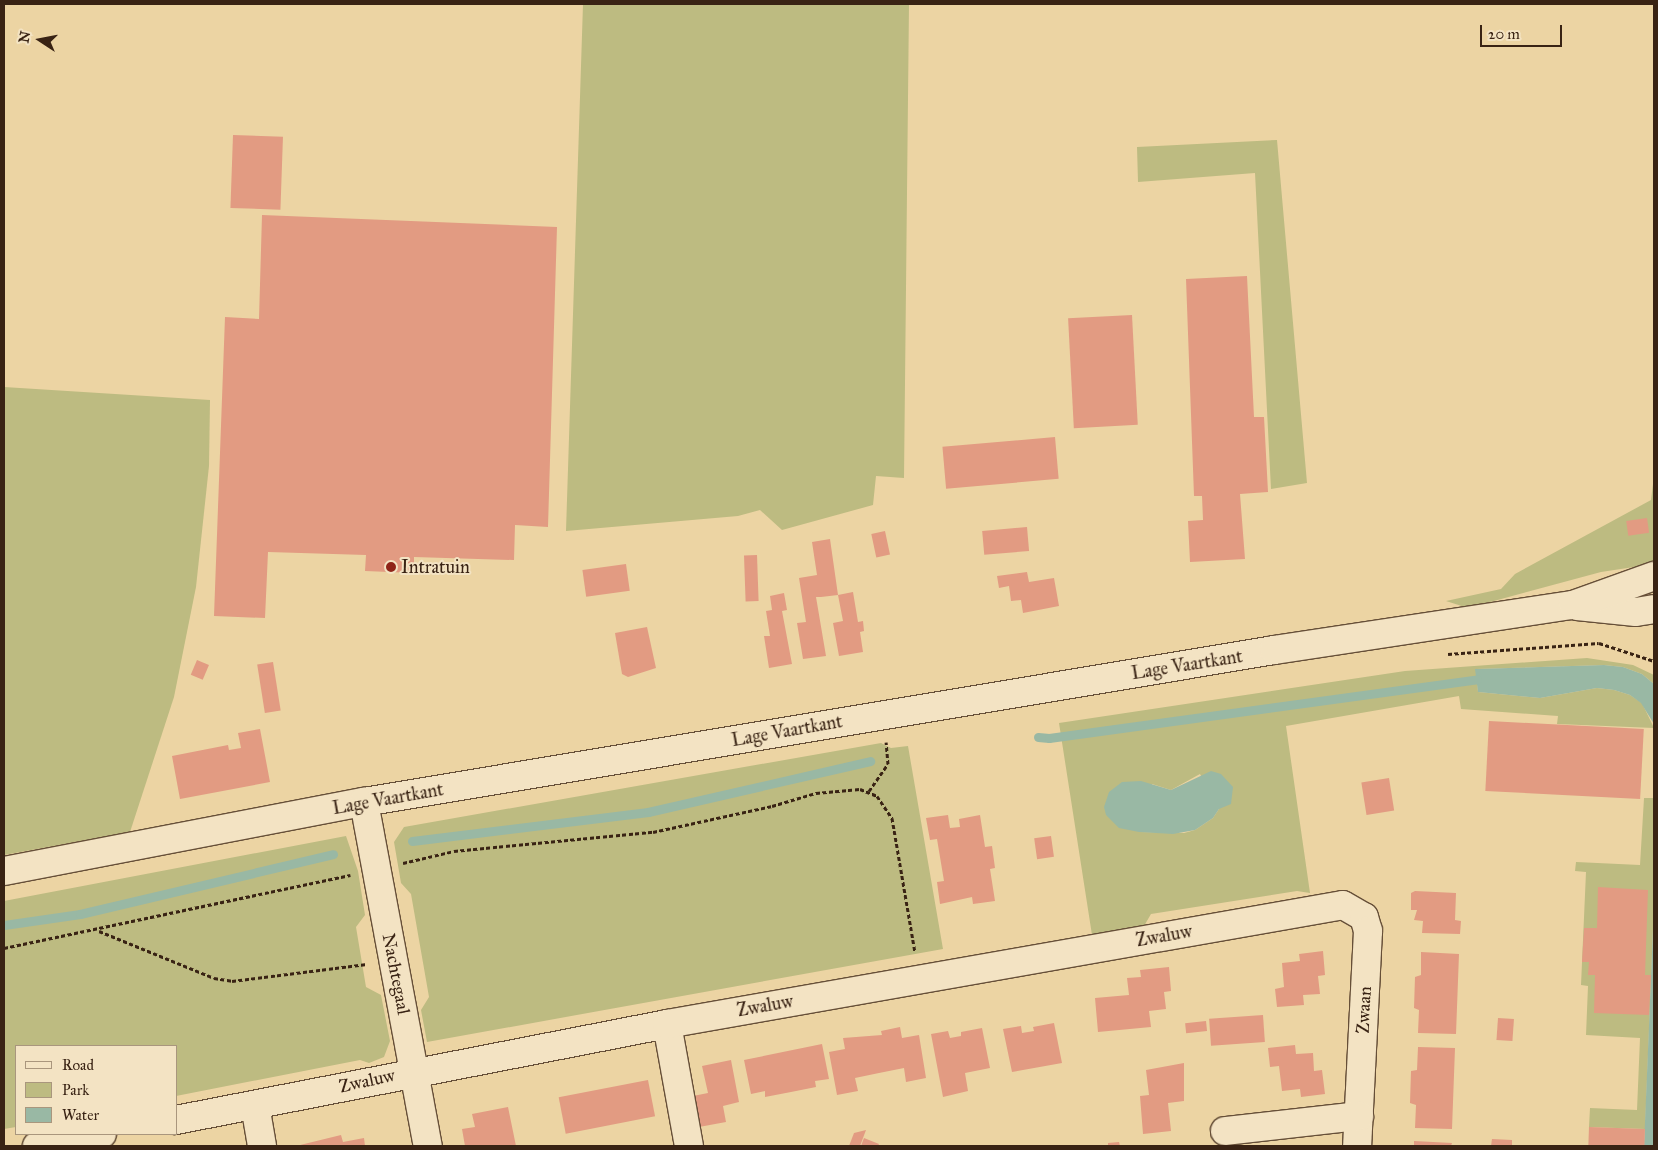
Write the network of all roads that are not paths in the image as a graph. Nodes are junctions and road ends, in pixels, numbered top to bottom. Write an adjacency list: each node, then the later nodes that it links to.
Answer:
1 (1654, 576): 2 (street, Lage Vaartkant)
2 (1573, 606): 3 (street, Lage Vaartkant); 4 (street, Lage Vaartkant)
3 (1654, 609)
4 (364, 802): 5 (street, Lage Vaartkant); 8 (street, Nachtegaal)
5 (4, 871)
6 (1355, 909): 7 (street, Zwaluw); 10 (street, Zwaan)
7 (667, 1024): 8 (street, Zwaluw); 17 (street)
8 (414, 1072): 9 (street, Zwaluw); 16 (street, Nachtegaal)
9 (255, 1105): 11 (street, Zwaluw); 15 (street)
10 (1359, 1116): 12 (street); 18 (street, Zwaan)
11 (178, 1120)
12 (1225, 1131)
13 (96, 1135): 14 (street)
14 (36, 1146)
15 (262, 1146)
16 (428, 1146)
17 (689, 1146)
18 (1358, 1146)

